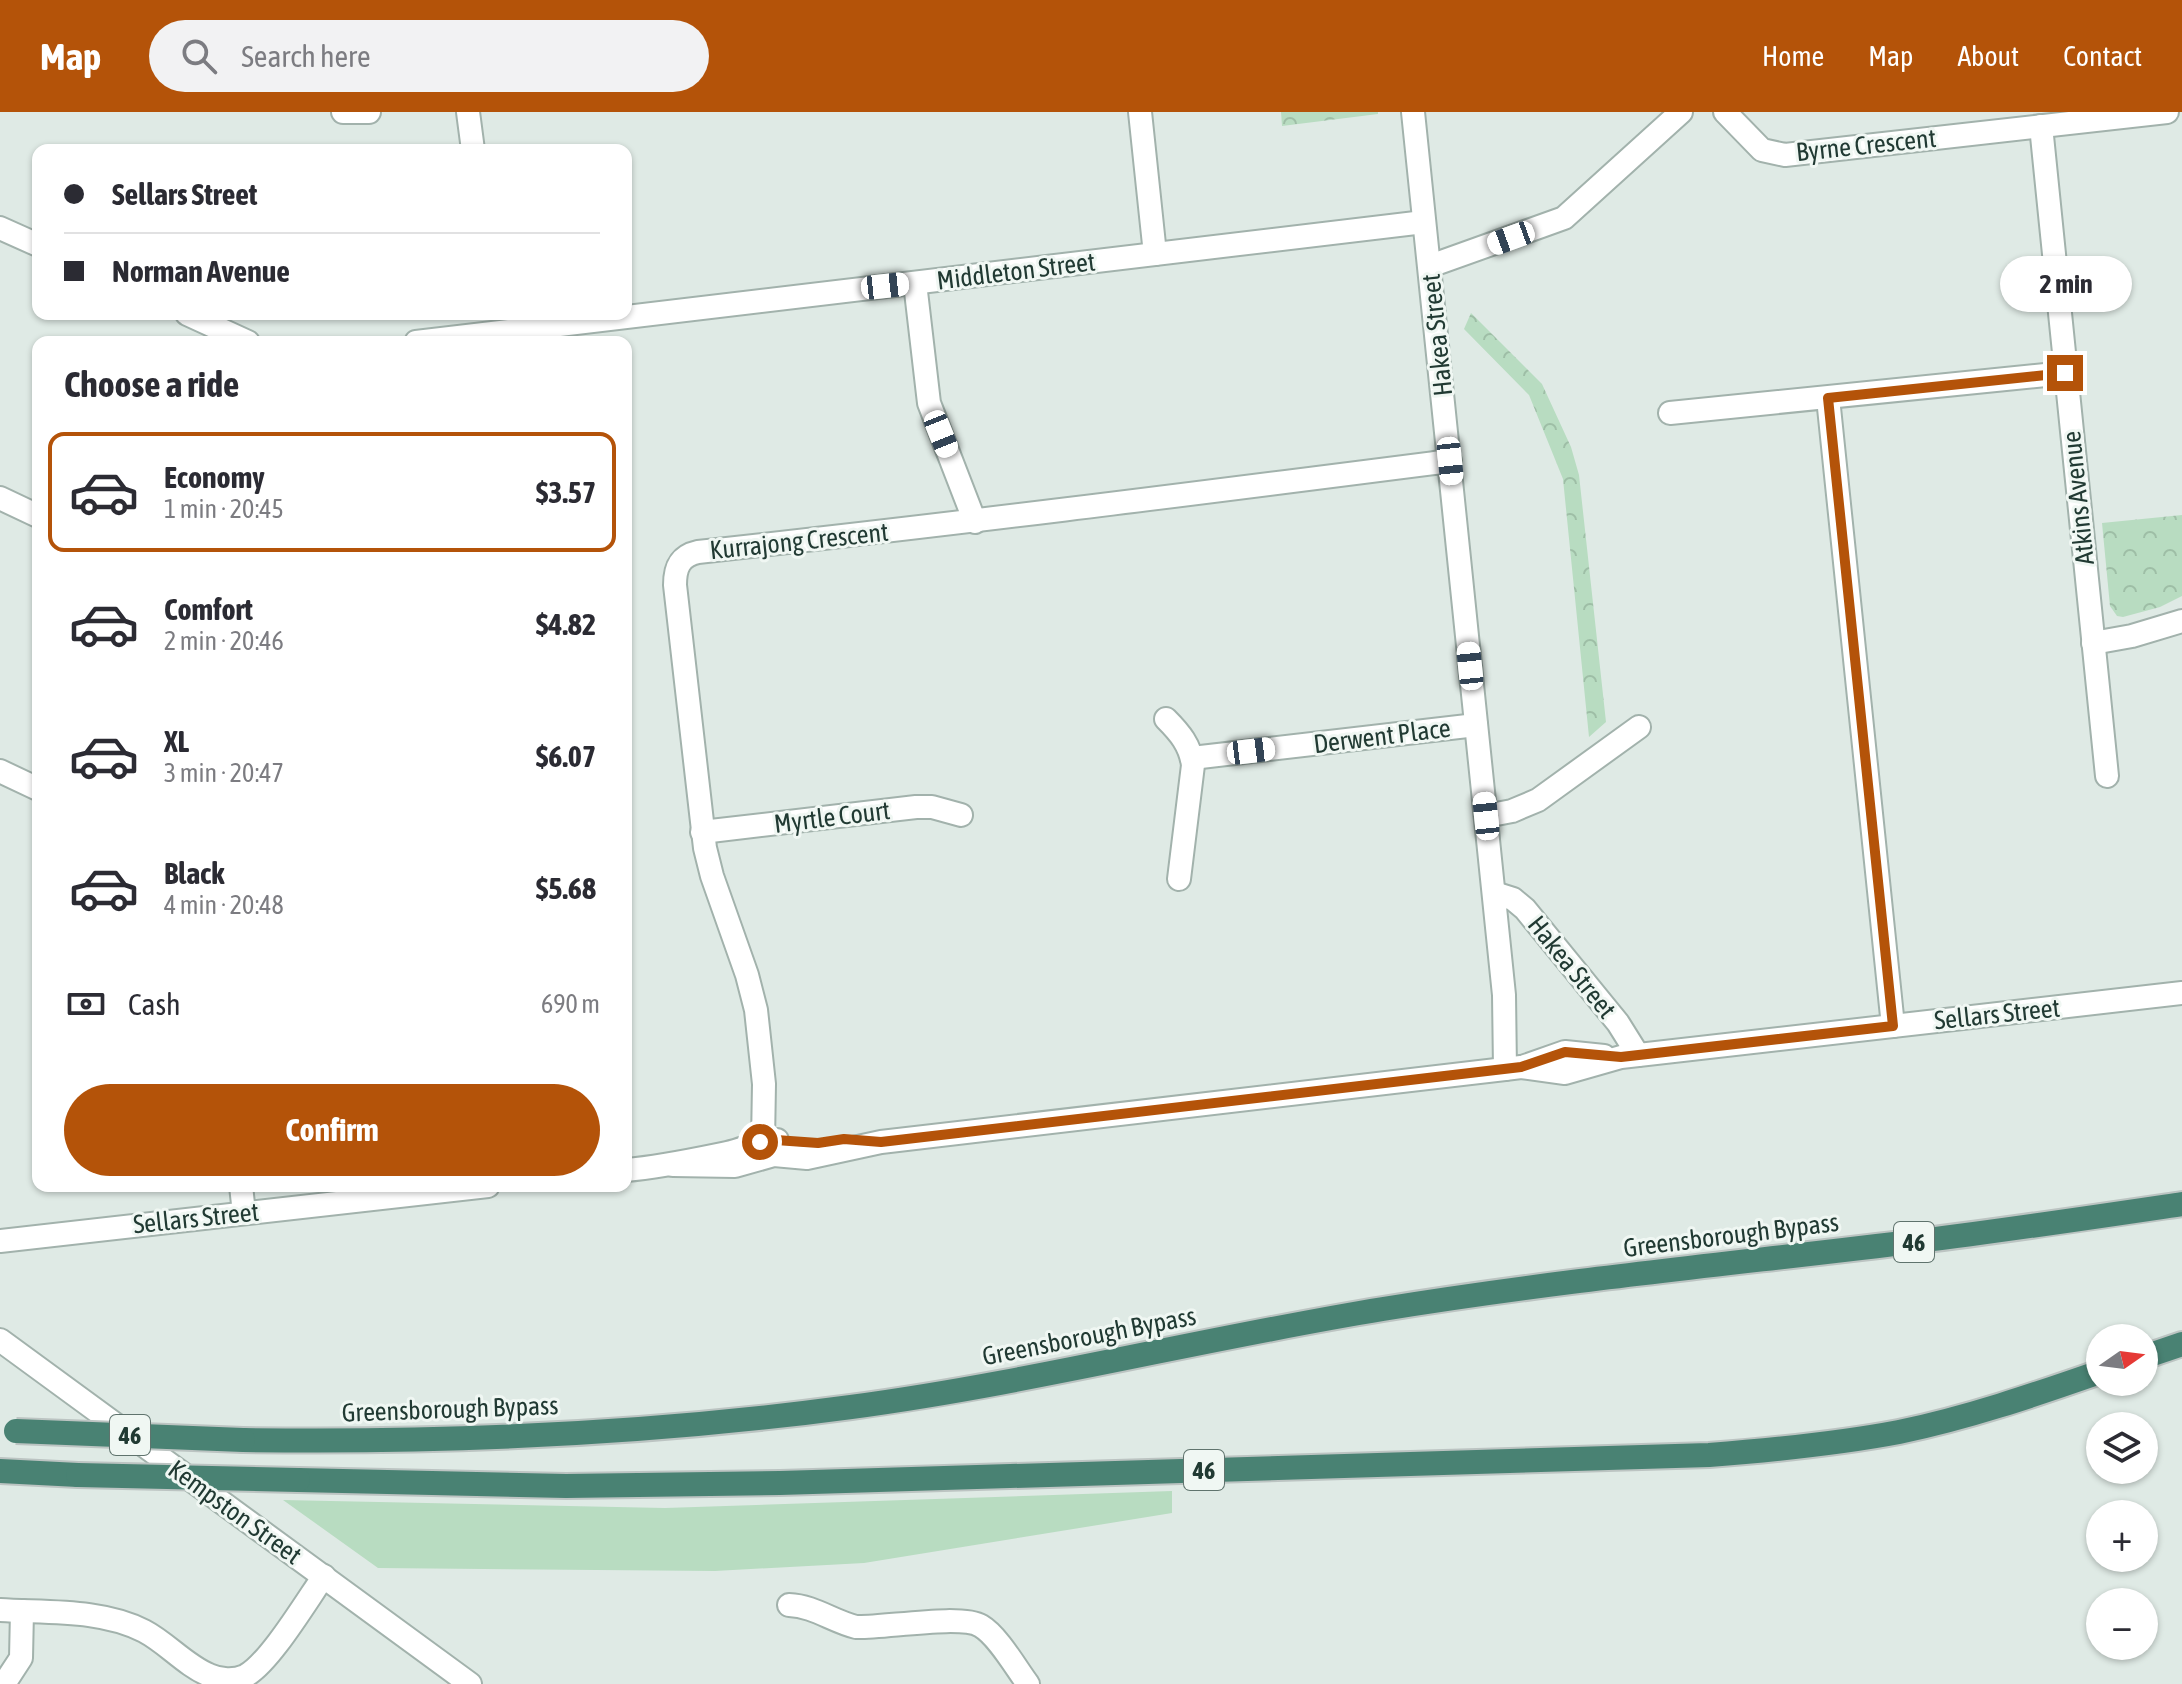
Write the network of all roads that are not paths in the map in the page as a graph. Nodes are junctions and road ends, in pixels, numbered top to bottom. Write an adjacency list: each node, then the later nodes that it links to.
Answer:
1 (343, 112): 2 (street)
2 (369, 112)
3 (468, 112): 10 (street)
4 (1140, 112): 14 (street)
5 (1413, 112): 11 (street, Hakea Street)
6 (1681, 112): 15 (street)
7 (1725, 112): 9 (street, Byrne Crescent)
8 (2167, 112): 9 (street, Byrne Crescent)
9 (2041, 126): 23 (street, Atkins Avenue)
10 (472, 144)
11 (1424, 222): 14 (street, Middleton Street); 15 (street, Hakea Street)
12 (0, 228): 13 (street)
13 (32, 242)
14 (1155, 254): 16 (street, Middleton Street)
15 (1430, 266): 26 (street, Hakea Street)
16 (915, 283): 17 (street, Middleton Street); 29 (street)
17 (632, 310)
18 (200, 320): 21 (street)
19 (524, 320): 20 (street, Middleton Street)
20 (492, 323): 22 (street, Middleton Street)
21 (235, 336)
22 (440, 336)
23 (2065, 373): 24 (street); 31 (street, Atkins Avenue)
24 (1828, 398): 25 (street); 45 (street)
25 (1670, 413)
26 (1450, 461): 29 (street, Kurrajong Crescent); 33 (street, Hakea Street)
27 (0, 498): 28 (street)
28 (32, 513)
29 (975, 522): 41 (street, Kurrajong Crescent)
30 (2182, 621): 31 (street)
31 (2093, 643): 37 (street, Atkins Avenue)
32 (1166, 719): 35 (street)
33 (1476, 725): 35 (street, Derwent Place); 40 (street, Hakea Street)
34 (1639, 727): 40 (street)
35 (1192, 758): 42 (street)
36 (0, 771): 38 (street)
37 (2107, 776)
38 (32, 786)
39 (961, 815): 41 (street, Myrtle Court)
40 (1486, 816): 43 (street, Hakea Street)
41 (702, 832): 48 (street, Kurrajong Crescent)
42 (1179, 879)
43 (1494, 893): 46 (street, Hakea Street); 47 (street, Hakea Street)
44 (2182, 993): 45 (street, Sellars Street)
45 (1893, 1026): 46 (street, Sellars Street)
46 (1630, 1056): 47 (street, Sellars Street)
47 (1513, 1068): 48 (street, Sellars Street)
48 (771, 1145): 49 (street, Sellars Street)
49 (632, 1169)
50 (242, 1192): 53 (street)
51 (431, 1192): 53 (street, Sellars Street)
52 (2182, 1204): 59 (highway, Greensborough Bypass / 46, bridge)
53 (244, 1213): 54 (street, Sellars Street)
54 (0, 1241)
55 (0, 1340): 61 (street, Kempston Street)
56 (2182, 1344): 57 (highway)
57 (2158, 1352)
58 (2086, 1377): 60 (highway, 46, bridge)
59 (8, 1430)
60 (0, 1471)
61 (324, 1576): 64 (street); 66 (street, Kempston Street)
62 (789, 1605): 67 (street)
63 (11, 1611): 64 (street); 65 (street)
64 (235, 1681)
65 (4, 1684)
66 (470, 1684)
67 (1028, 1684)

